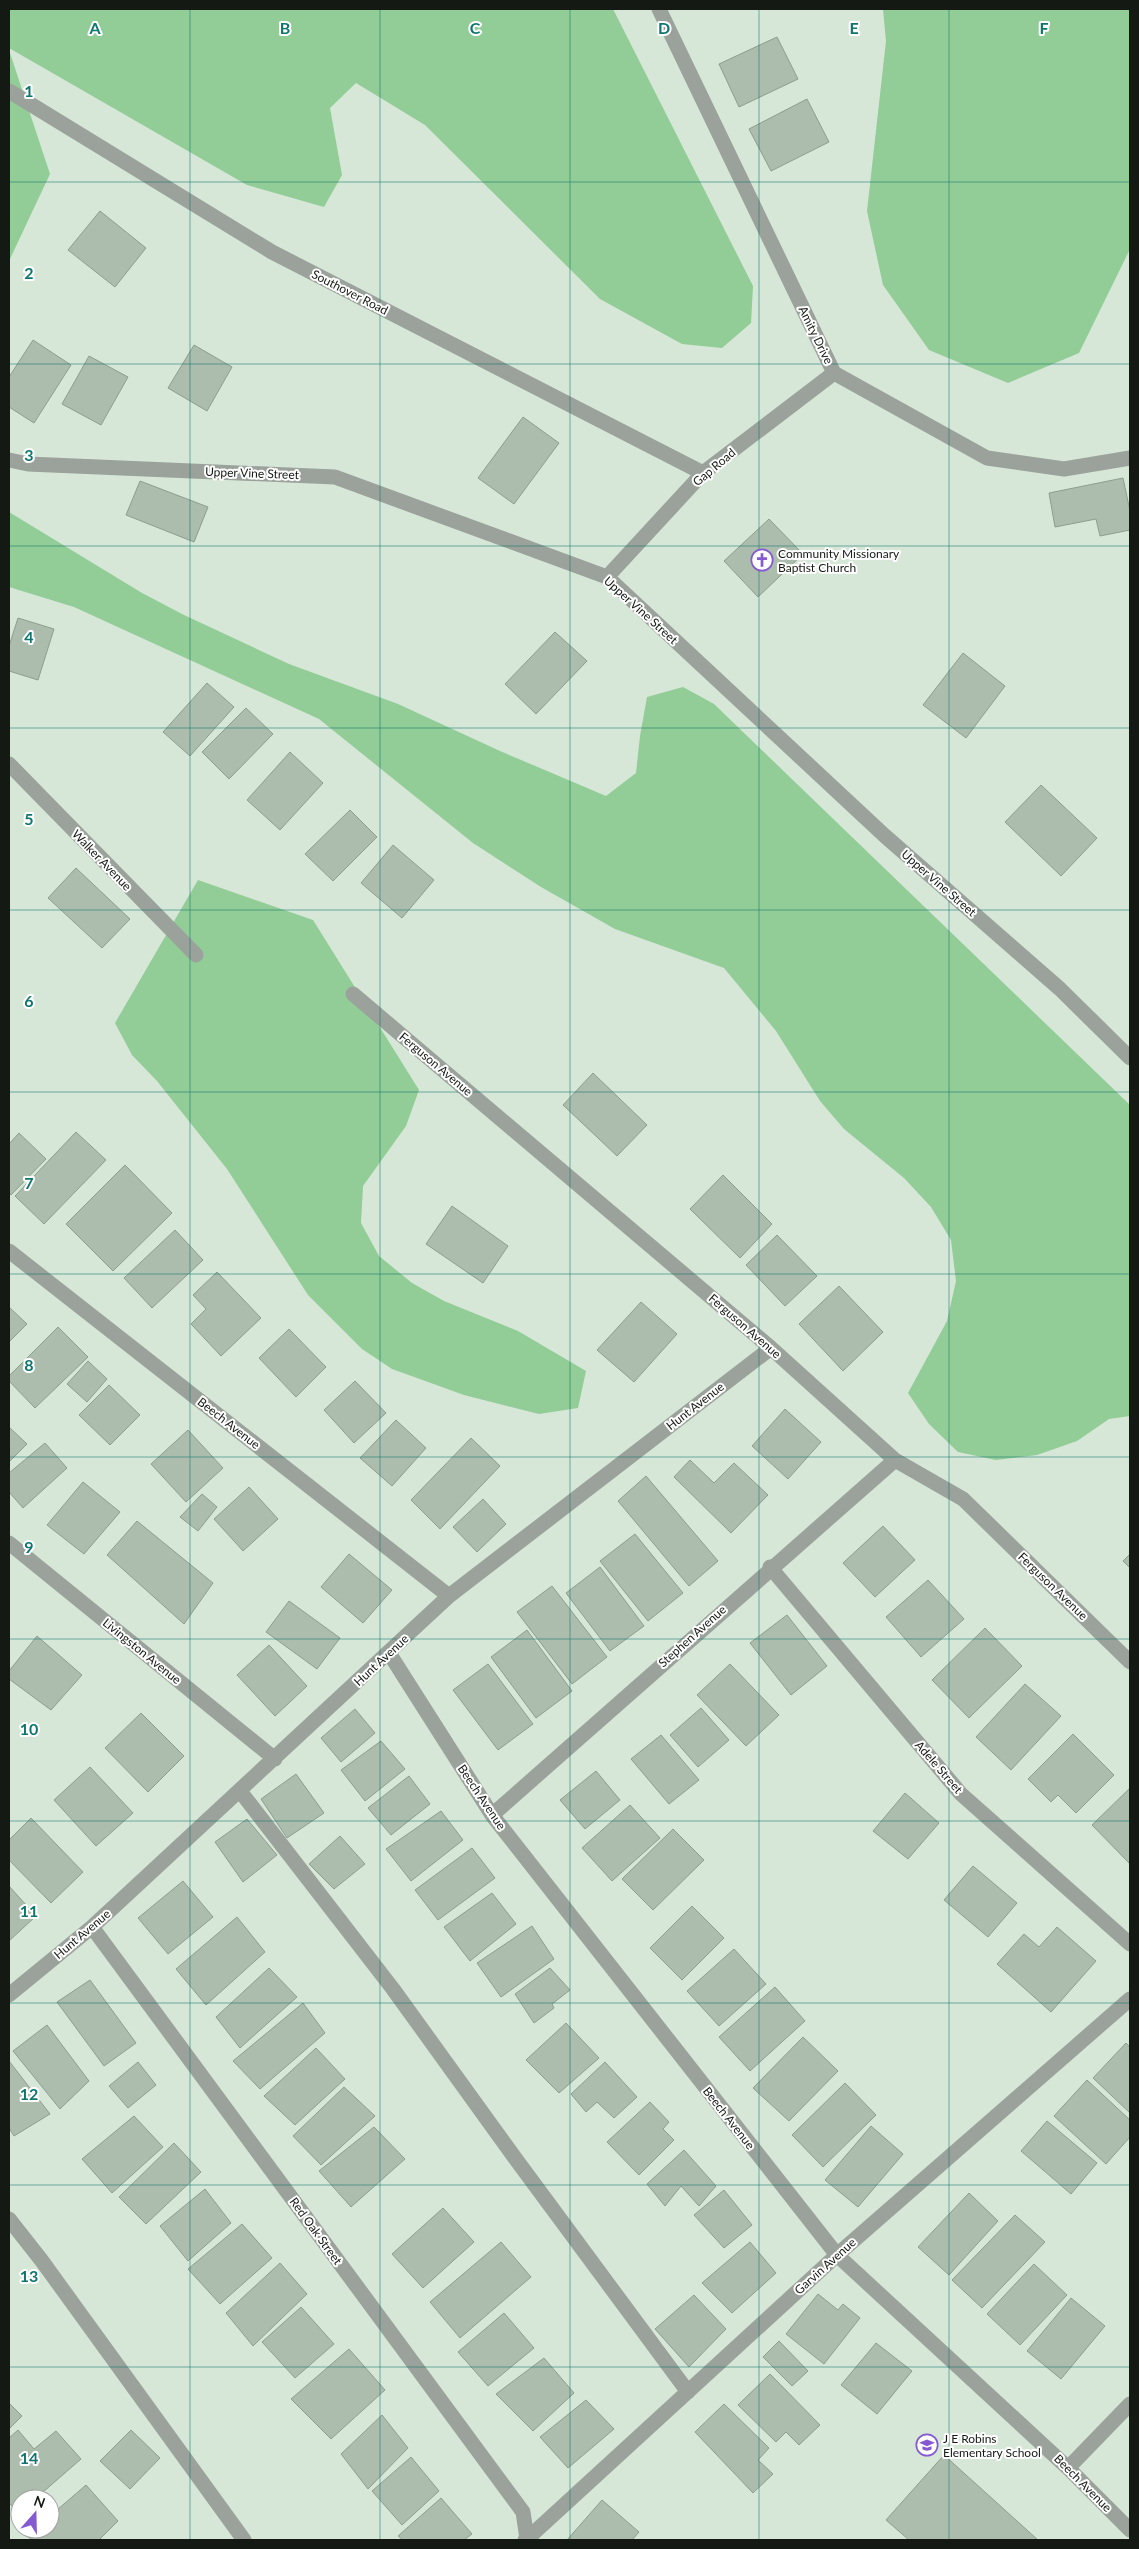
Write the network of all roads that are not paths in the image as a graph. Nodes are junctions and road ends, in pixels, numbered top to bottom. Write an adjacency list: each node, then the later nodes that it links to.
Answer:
1 (659, 9): 3 (street, Amity Drive)
2 (9, 91): 6 (street, Southover Road)
3 (834, 373): 4 (street, Amity Drive); 6 (street, Gap Road)
4 (1130, 458)
5 (9, 460): 7 (street, Upper Vine Street)
6 (703, 473): 7 (street, Gap Road)
7 (607, 577): 11 (street, Upper Vine Street)
8 (9, 764): 9 (street, Walker Avenue)
9 (196, 955)
10 (353, 994): 13 (street, Ferguson Avenue)
11 (1130, 1058)
12 (9, 1251): 17 (street, Beech Avenue)
13 (771, 1348): 14 (street, Ferguson Avenue); 17 (street, Hunt Avenue)
14 (895, 1460): 16 (street, Stephen Avenue); 19 (street, Ferguson Avenue)
15 (9, 1543): 20 (street, Livingston Avenue)
16 (770, 1567): 22 (street, Stephen Avenue); 24 (street, Adele Street)
17 (449, 1596): 18 (street, Hunt Avenue)
18 (390, 1653): 20 (street, Hunt Avenue); 22 (street, Beech Avenue)
19 (1130, 1662)
20 (275, 1759): 21 (street, Hunt Avenue)
21 (240, 1791): 23 (street, Hunt Avenue); 29 (street)
22 (492, 1815): 28 (street, Beech Avenue)
23 (92, 1927): 25 (street, Hunt Avenue); 34 (street, Red Oak Street)
24 (1130, 1944)
25 (9, 1995)
26 (1130, 1999): 28 (street, Garvin Avenue)
27 (9, 2219): 33 (street)
28 (837, 2255): 29 (street, Garvin Avenue); 31 (street, Beech Avenue)
29 (688, 2392): 34 (street, Garvin Avenue)
30 (1130, 2404): 31 (street)
31 (1068, 2468): 32 (street, Beech Avenue)
32 (1130, 2530)
33 (244, 2540)
34 (526, 2540)

